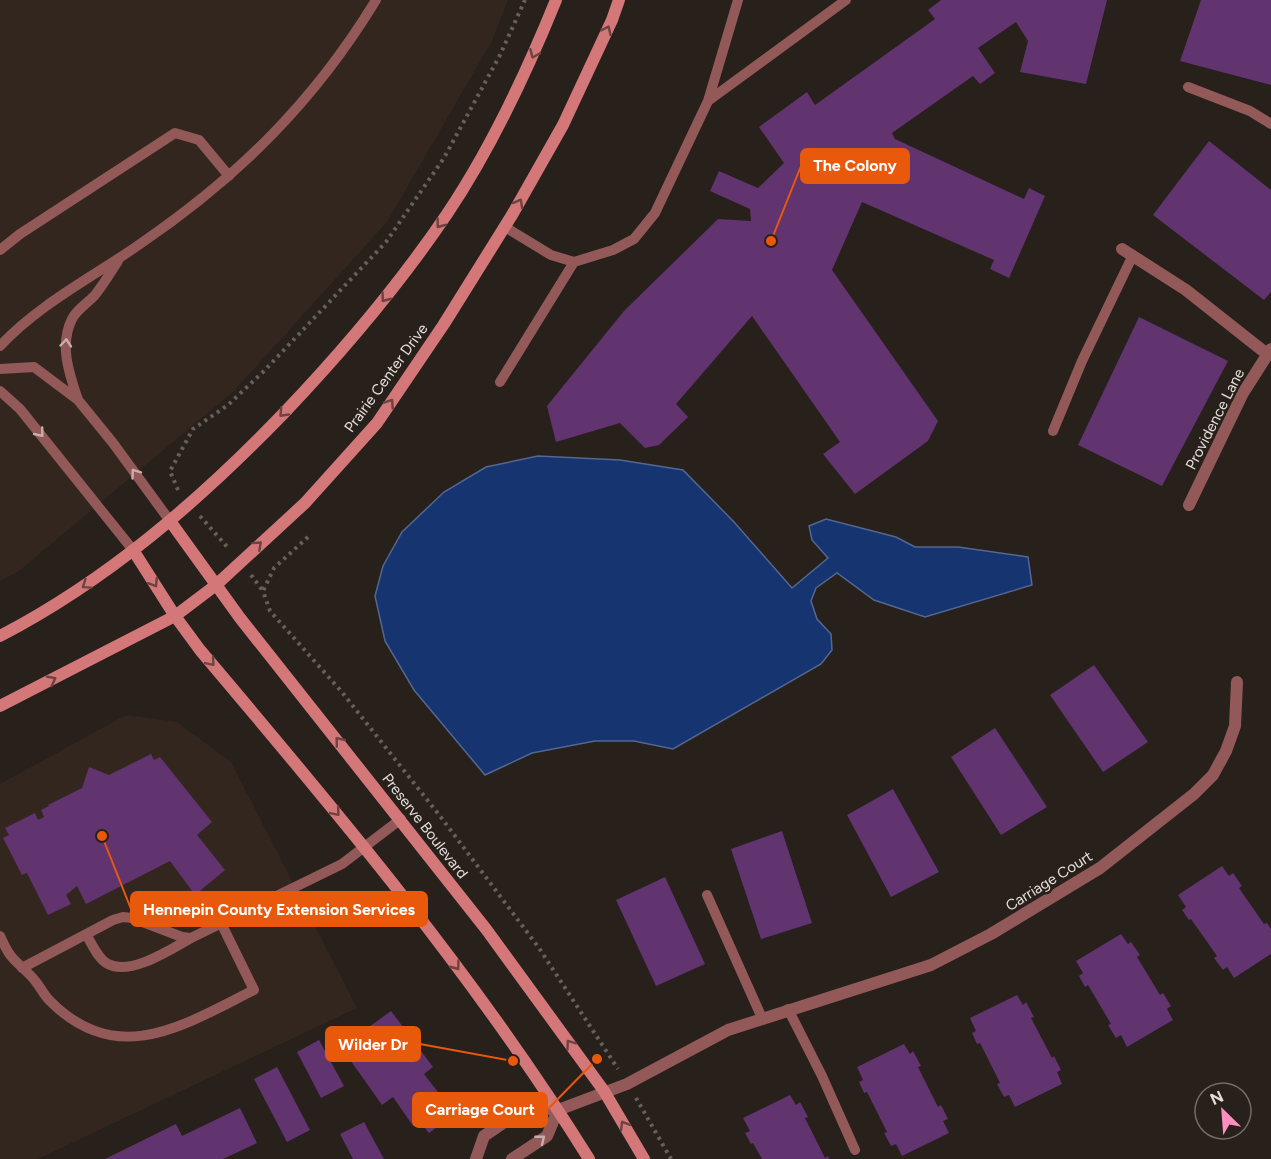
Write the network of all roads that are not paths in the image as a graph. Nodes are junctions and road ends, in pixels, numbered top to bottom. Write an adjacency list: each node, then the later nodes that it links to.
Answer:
1 (376, 0): 9 (lane)
2 (556, 0): 24 (main road, one-way to 24)
3 (619, 0): 10 (main road, Prairie Center Drive, one-way to 3)
4 (738, 0): 7 (lane)
5 (846, 0): 7 (lane)
6 (1188, 87): 8 (lane)
7 (708, 101): 15 (lane)
8 (1271, 124)
9 (229, 176): 12 (lane); 14 (lane)
10 (505, 227): 15 (lane); 26 (main road, Prairie Center Drive, one-way to 10)
11 (1122, 249): 13 (street)
12 (0, 250)
13 (1133, 255): 17 (street); 22 (lane)
14 (121, 257): 16 (lane); 21 (lane, one-way to 14)
15 (574, 262): 19 (lane)
16 (0, 346)
17 (1269, 351): 23 (street, Providence Lane)
18 (0, 369): 21 (lane)
19 (500, 382)
20 (0, 390): 25 (lane, one-way to 25)
21 (78, 400): 24 (lane, one-way to 21)
22 (1053, 431)
23 (1189, 505)
24 (170, 521): 25 (main road); 26 (main road, Preserve Boulevard)
25 (133, 550): 27 (main road, one-way to 27); 28 (main road, one-way to 28)
26 (216, 585): 27 (main road, Prairie Center Drive); 31 (main road, Preserve Boulevard, one-way to 26)
27 (175, 616): 30 (main road, Prairie Center Drive, one-way to 27); 32 (main road, one-way to 32)
28 (0, 636)
29 (1237, 682): 39 (street, Carriage Court)
30 (0, 706)
31 (401, 819): 32 (lane); 41 (main road, Preserve Boulevard, one-way to 31)
32 (365, 847): 34 (lane); 42 (main road, one-way to 42)
33 (707, 895): 40 (lane)
34 (222, 925): 37 (lane); 38 (lane)
35 (86, 934): 37 (lane); 37 (lane); 38 (lane)
36 (0, 936): 38 (lane)
37 (191, 938)
38 (22, 968)
39 (788, 1009): 40 (street, Carriage Court); 43 (lane)
40 (762, 1018): 41 (street, Carriage Court)
41 (604, 1091): 42 (street, Carriage Court); 47 (main road, Preserve Boulevard, one-way to 41)
42 (558, 1110): 44 (street); 45 (street, one-way to 42); 46 (main road)
43 (855, 1150)
44 (476, 1159)
45 (512, 1159)
46 (589, 1159)
47 (644, 1159)

